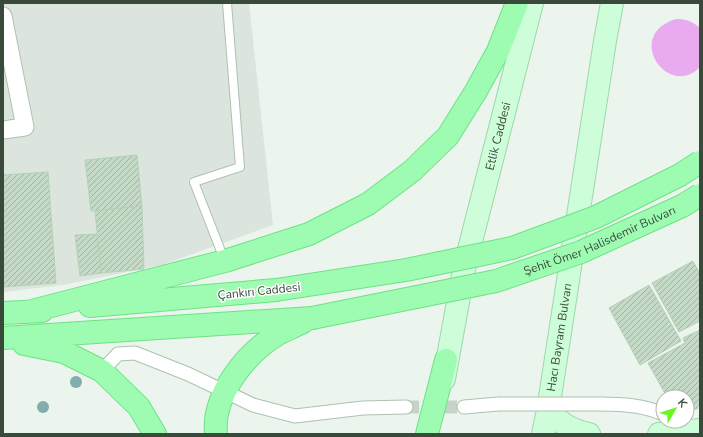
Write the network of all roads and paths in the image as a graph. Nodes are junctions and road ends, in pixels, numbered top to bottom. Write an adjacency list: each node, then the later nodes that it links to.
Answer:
1 (4, 3): 6 (street)
2 (226, 3): 12 (lane)
3 (517, 3): 12 (main road)
4 (532, 3): 17 (main road, Etlik Caddesi)
5 (612, 3): 22 (main road, Hacı Bayram Bulvarı)
6 (3, 10)
7 (3, 16): 8 (street)
8 (3, 130)
9 (700, 162): 11 (main road, Şehit Ömer Halisdemir Bulvarı, bridge)
10 (700, 195): 15 (main road, Şehit Ömer Halisdemir Bulvarı, bridge)
11 (512, 248): 13 (main road, Çankırı Caddesi, bridge)
12 (225, 261): 13 (main road)
13 (28, 312): 14 (main road, Çankırı Caddesi)
14 (3, 313)
15 (312, 318): 16 (main road); 19 (main road)
16 (3, 339): 18 (main road)
17 (446, 360): 27 (main road); 28 (main road)
18 (102, 371): 19 (street); 25 (main road)
19 (225, 392): 21 (street); 26 (main road)
20 (464, 406): 23 (street, bridge)
21 (406, 407)
22 (548, 410): 29 (main road, Hacı Bayram Bulvarı); 30 (main road)
23 (655, 411)
24 (699, 430): 31 (main road)
25 (154, 434)
26 (216, 434)
27 (427, 434)
28 (436, 434)
29 (543, 434)
30 (589, 434)
31 (659, 434)

